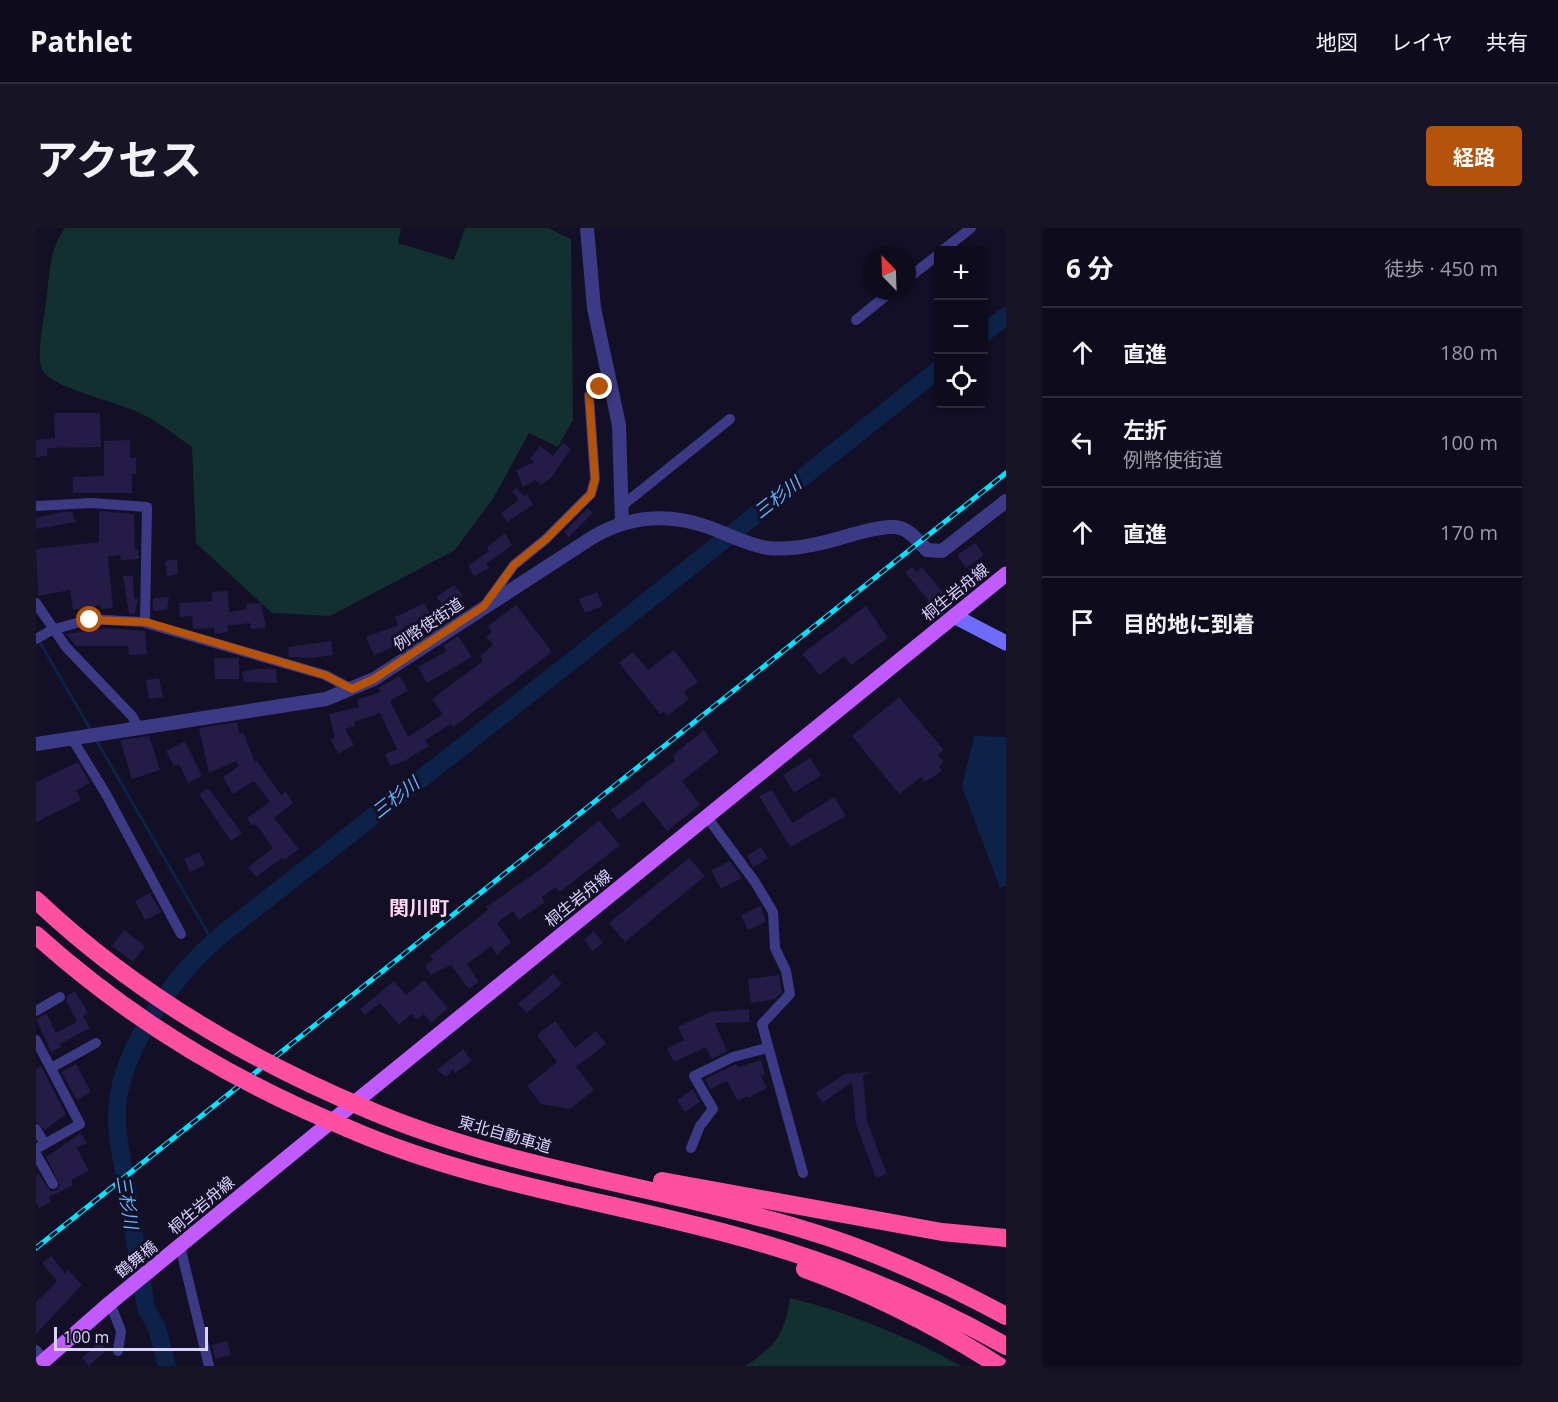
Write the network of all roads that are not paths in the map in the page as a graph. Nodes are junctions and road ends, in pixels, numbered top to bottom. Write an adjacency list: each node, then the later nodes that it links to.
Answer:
1 (587, 228): 8 (street)
2 (971, 228): 3 (street)
3 (948, 246)
4 (934, 258): 5 (street)
5 (916, 272)
6 (881, 300): 7 (street)
7 (856, 320)
8 (610, 383): 11 (street); 16 (street)
9 (730, 419): 11 (street)
10 (1006, 501): 13 (street, 例幣使街道)
11 (623, 505): 13 (street)
12 (36, 506): 18 (street)
13 (622, 524): 16 (street, 例幣使街道)
14 (1006, 574): 17 (main road, 桐生岩舟線)
15 (36, 603): 19 (street)
16 (484, 606): 22 (street, 例幣使街道)
17 (954, 616): 21 (main road); 26 (main road, 桐生岩舟線)
18 (146, 622): 19 (street); 22 (street)
19 (50, 631): 20 (street); 23 (street)
20 (36, 639)
21 (1006, 643)
22 (352, 689): 23 (street, 例幣使街道)
23 (138, 727): 24 (street, 例幣使街道)
24 (74, 737): 25 (street, 例幣使街道); 28 (street)
25 (36, 744)
26 (707, 817): 34 (street); 46 (main road, 桐生岩舟線)
27 (36, 900): 41 (highway, 東北自動車道, bridge)
28 (181, 934)
29 (36, 935): 44 (highway, bridge)
30 (60, 998): 31 (street)
31 (36, 1011)
32 (36, 1040): 35 (street)
33 (96, 1043): 36 (street)
34 (767, 1048): 39 (street); 42 (street)
35 (40, 1056): 36 (street)
36 (51, 1068): 38 (street)
37 (36, 1129): 38 (street)
38 (40, 1147)
39 (692, 1148)
40 (36, 1154): 43 (street)
41 (538, 1164): 45 (highway); 48 (highway, 東北自動車道)
42 (803, 1173)
43 (53, 1184)
44 (732, 1235): 49 (highway); 53 (highway)
45 (1006, 1238)
46 (177, 1249): 47 (main road, 鶴舞橋); 52 (street)
47 (116, 1299): 50 (street); 51 (main road)
48 (1006, 1316)
49 (1006, 1346)
50 (118, 1351)
51 (40, 1358)
52 (209, 1366)
53 (999, 1366)

